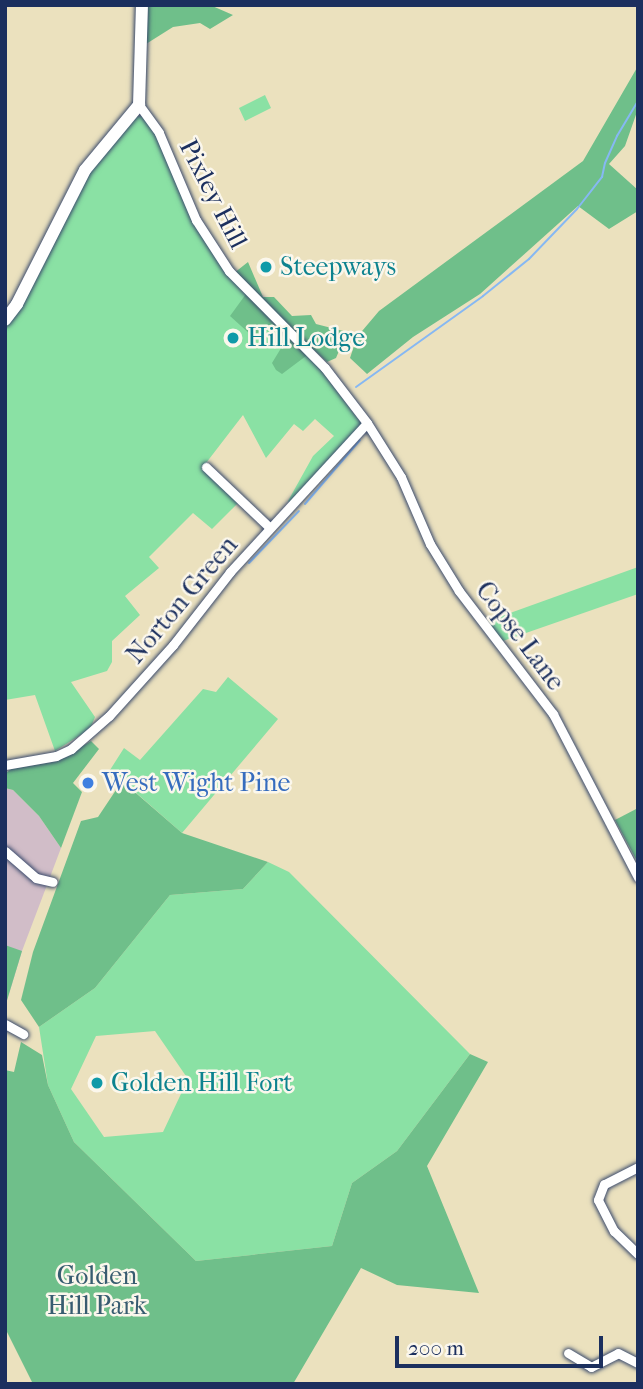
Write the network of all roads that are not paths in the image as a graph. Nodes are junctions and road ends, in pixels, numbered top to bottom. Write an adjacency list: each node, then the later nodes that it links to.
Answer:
1 (142, 5): 2 (main road)
2 (139, 105): 3 (main road); 4 (street, Pixley Hill)
3 (5, 320)
4 (367, 423): 6 (street, Norton Green); 9 (street, Copse Lane)
5 (206, 467): 6 (street)
6 (270, 528): 7 (street, Norton Green)
7 (5, 765)
8 (5, 851): 10 (street)
9 (638, 877)
10 (53, 882)
11 (5, 1024): 12 (street)
12 (23, 1034)
13 (638, 1167): 14 (street)
14 (638, 1254)
15 (568, 1353): 16 (street)
16 (638, 1363)

